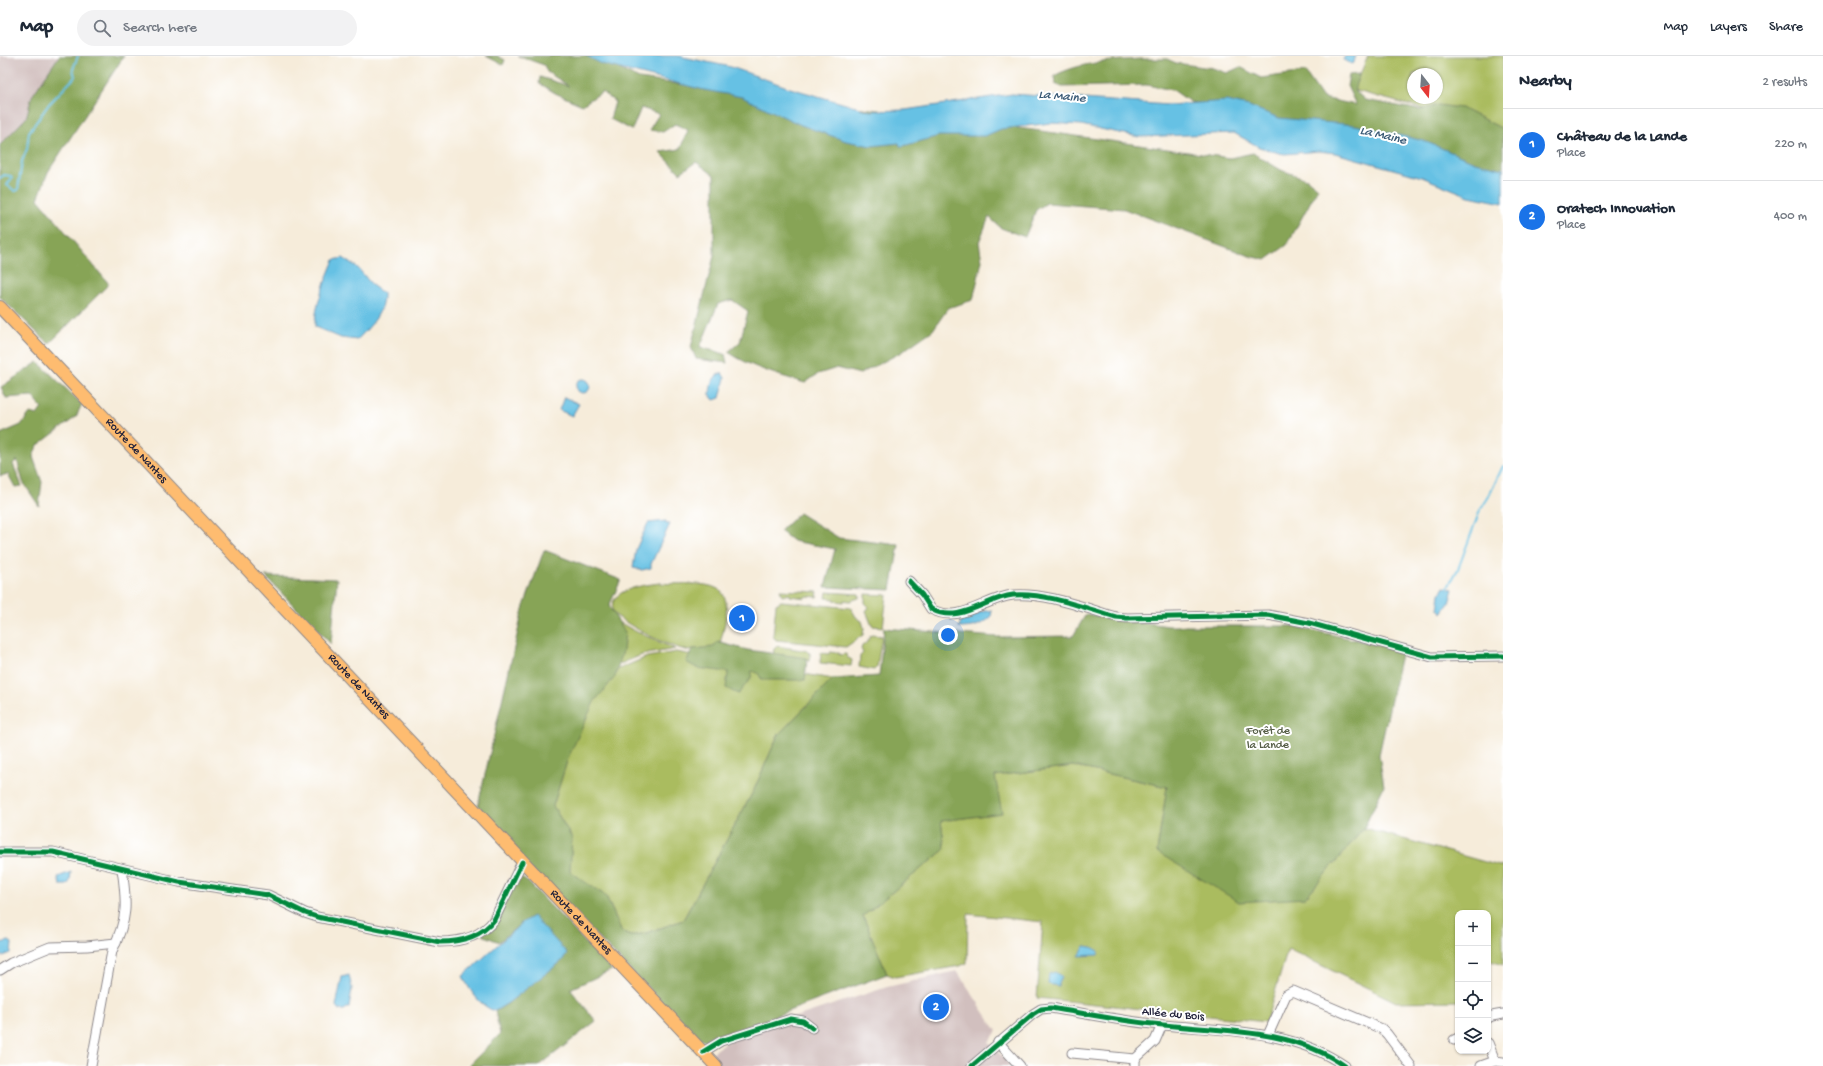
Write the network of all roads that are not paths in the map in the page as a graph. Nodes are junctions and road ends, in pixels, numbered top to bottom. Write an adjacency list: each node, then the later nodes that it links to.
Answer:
1 (0, 307): 5 (main road, Route de Nantes)
2 (908, 581): 3 (street)
3 (1503, 656)
4 (0, 852): 6 (street)
5 (522, 862): 6 (street); 16 (main road, Route de Nantes)
6 (122, 869): 7 (street)
7 (116, 943): 8 (street); 21 (street)
8 (0, 970)
9 (1503, 1014): 10 (street)
10 (1491, 1016)
11 (1162, 1025): 13 (street, Allée du Bois); 14 (street, Allée du Bois); 19 (street)
12 (812, 1028): 16 (street)
13 (1268, 1035): 20 (street, Allée du Bois); 25 (street)
14 (1000, 1040): 23 (street, Allée du Bois); 24 (street)
15 (1491, 1048): 18 (street)
16 (703, 1052): 22 (main road, Route de Nantes)
17 (1072, 1053): 19 (street)
18 (1499, 1061): 26 (street)
19 (1135, 1062)
20 (1341, 1065)
21 (91, 1066)
22 (716, 1066)
23 (972, 1066)
24 (1020, 1066)
25 (1411, 1066)
26 (1481, 1066)

